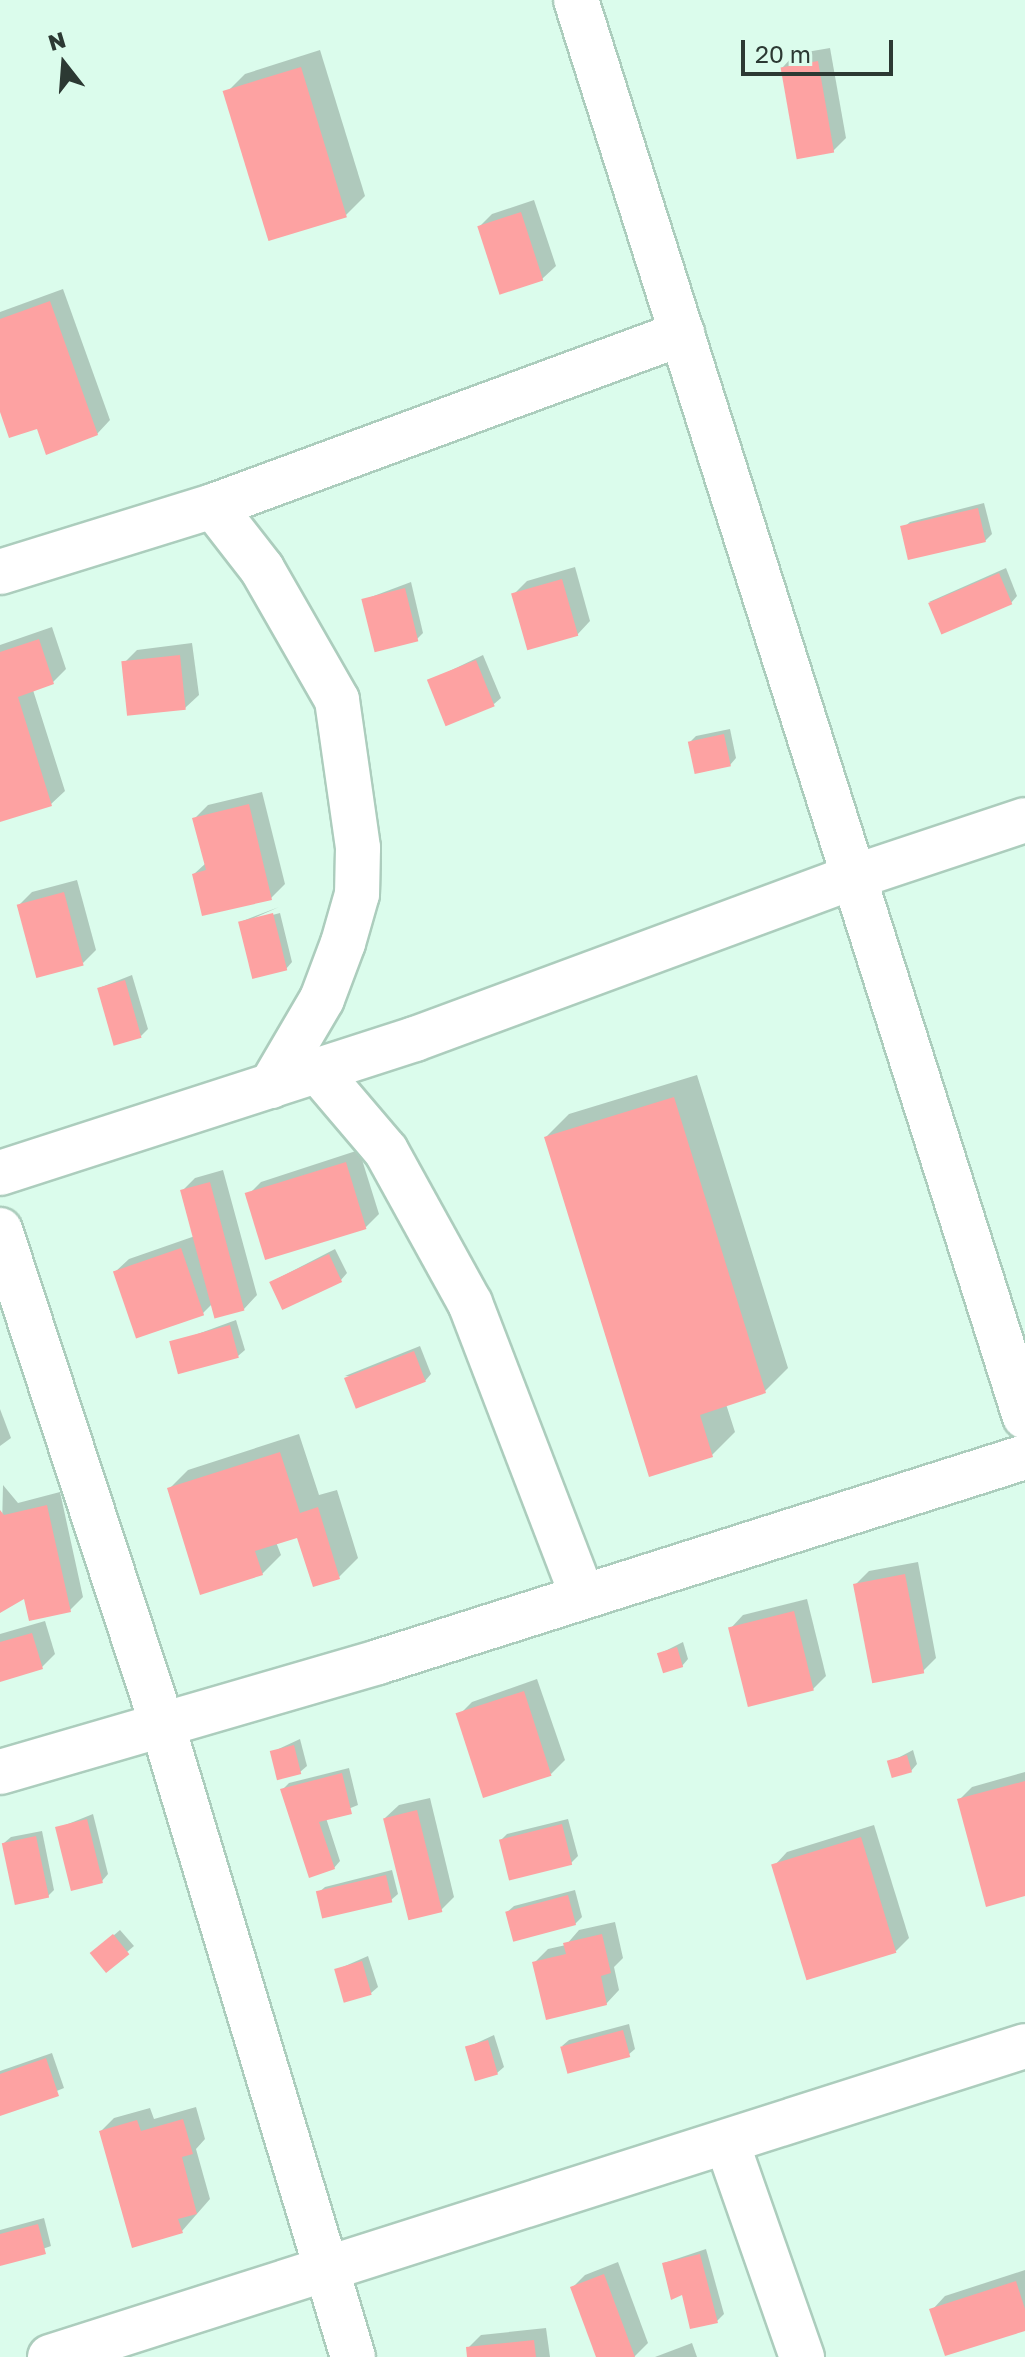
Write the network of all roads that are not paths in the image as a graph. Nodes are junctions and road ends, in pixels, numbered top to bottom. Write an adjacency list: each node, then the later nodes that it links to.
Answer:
1 (576, 0): 2 (street)
2 (682, 333): 3 (street); 6 (street)
3 (213, 506): 4 (street); 8 (street)
4 (0, 572)
5 (1025, 820): 6 (street)
6 (854, 877): 7 (street); 11 (street)
7 (318, 1071): 8 (street); 13 (street)
8 (271, 1086): 9 (street)
9 (0, 1173)
10 (0, 1230): 14 (street)
11 (1025, 1417)
12 (1025, 1457): 13 (street)
13 (582, 1595): 14 (street)
14 (162, 1724): 15 (street); 18 (street)
15 (3, 1777)
16 (1025, 2046): 17 (street)
17 (727, 2143): 18 (street); 21 (street)
18 (326, 2270): 19 (street); 20 (street)
19 (50, 2357)
20 (353, 2357)
21 (802, 2357)

